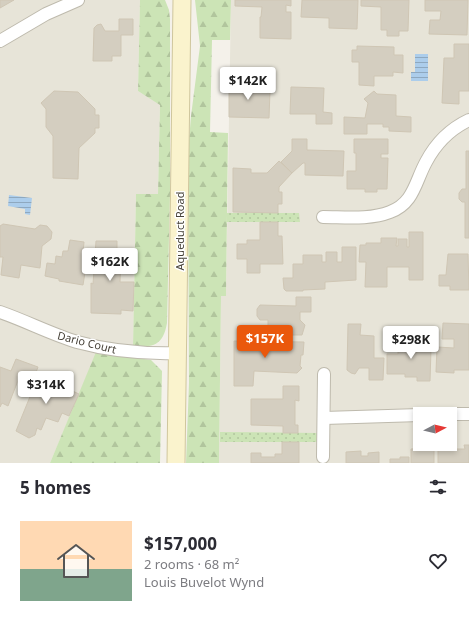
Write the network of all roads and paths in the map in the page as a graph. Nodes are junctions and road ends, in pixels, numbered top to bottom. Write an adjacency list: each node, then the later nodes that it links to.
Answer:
1 (78, 0): 3 (street)
2 (182, 0): 7 (main road, Aqueduct Road)
3 (0, 41)
4 (469, 120): 5 (street)
5 (323, 217)
6 (0, 312): 7 (street, Dario Court)
7 (178, 353): 14 (main road, Aqueduct Road)
8 (324, 374): 12 (street)
9 (457, 414): 10 (street)
10 (469, 414)
11 (413, 415): 12 (street)
12 (324, 418): 13 (street)
13 (323, 457)
14 (176, 463)

